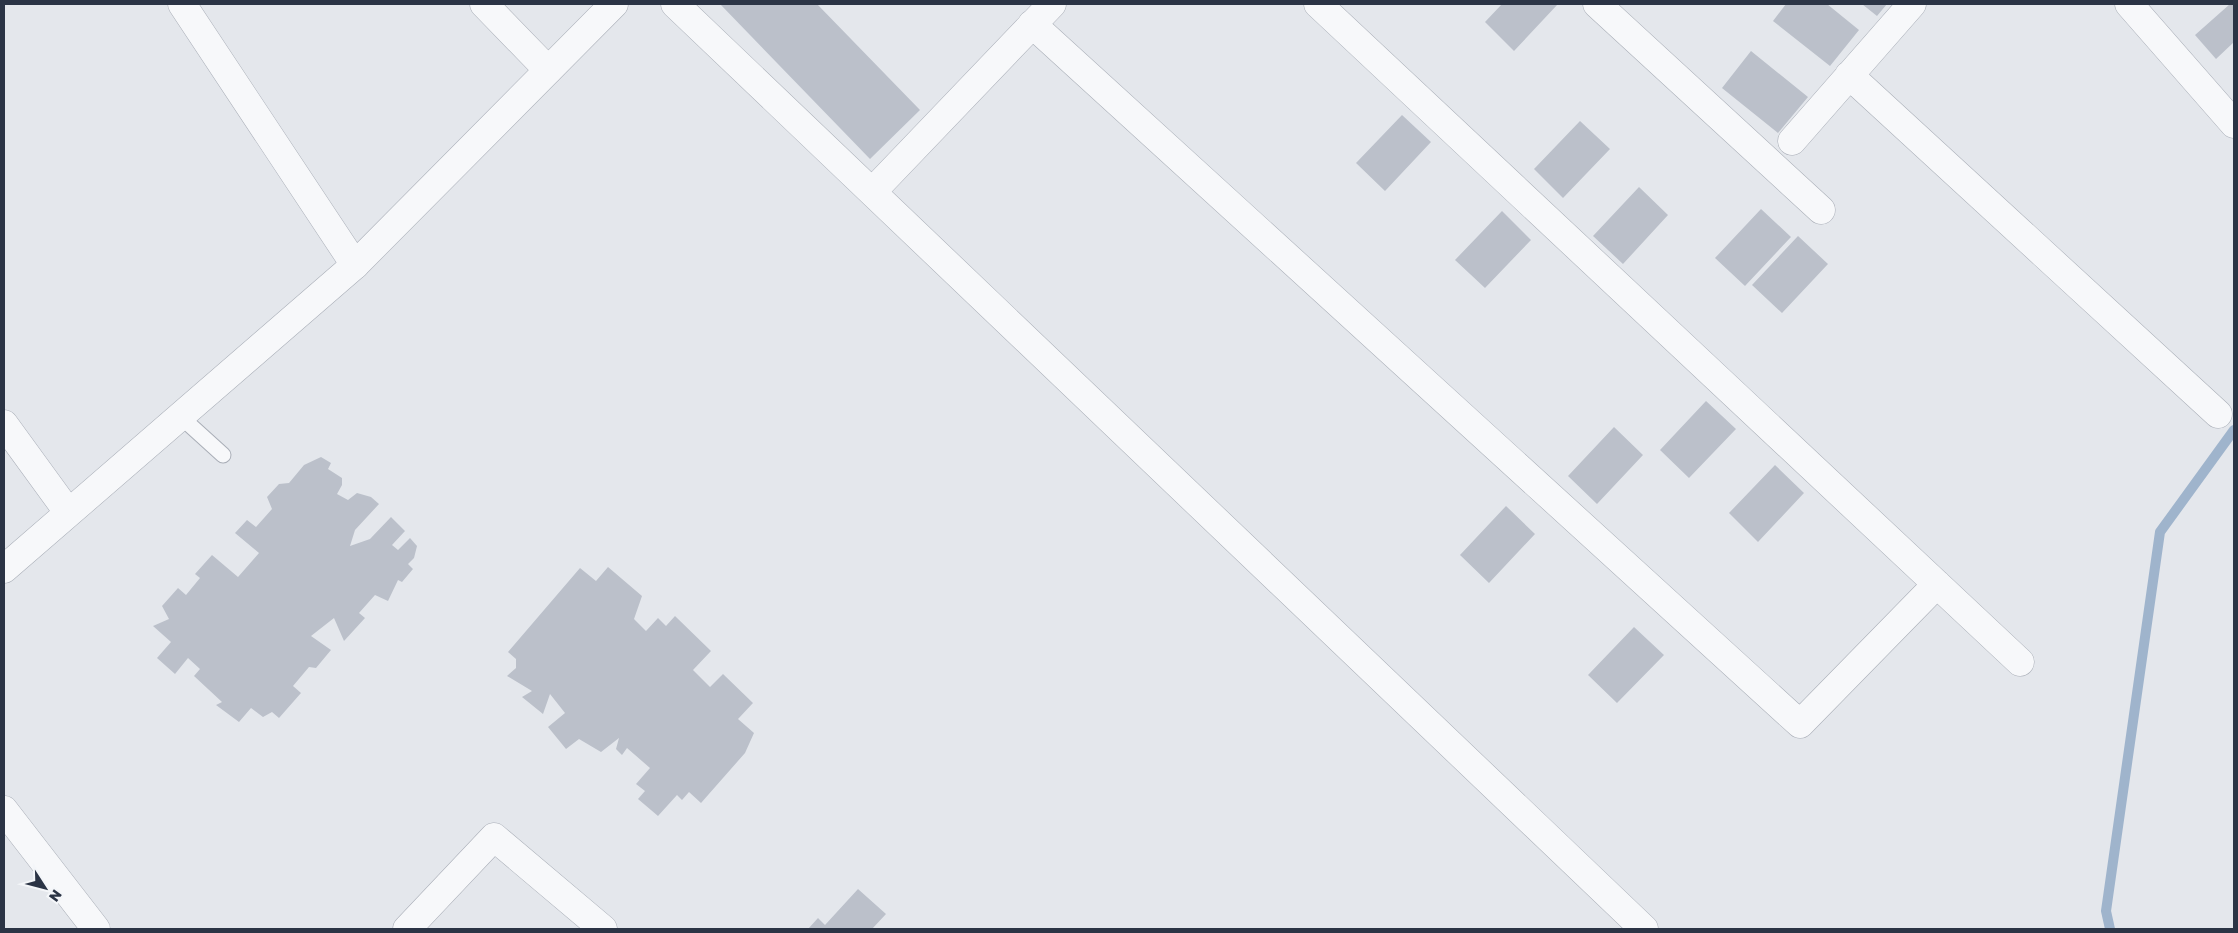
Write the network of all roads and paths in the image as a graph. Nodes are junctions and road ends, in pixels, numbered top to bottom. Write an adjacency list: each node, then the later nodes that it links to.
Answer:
1 (182, 4): 17 (street)
2 (484, 4): 11 (street)
3 (614, 4): 11 (street)
4 (675, 4): 15 (street)
5 (1052, 4): 10 (street)
6 (1318, 4): 24 (street)
7 (1597, 4): 16 (street)
8 (1912, 4): 12 (street)
9 (2129, 4): 13 (street)
10 (1032, 24): 15 (street); 24 (street)
11 (548, 70): 17 (street)
12 (1849, 76): 14 (street); 18 (street)
13 (2234, 124)
14 (1792, 141)
15 (872, 192): 30 (street)
16 (1820, 210)
17 (355, 265): 19 (street)
18 (2218, 414)
19 (180, 416): 21 (lane); 22 (street)
20 (4, 424): 22 (street)
21 (223, 455)
22 (68, 512): 23 (street)
23 (4, 569)
24 (1937, 584): 25 (street)
25 (2020, 662)
26 (4, 810): 27 (street)
27 (96, 929)
28 (407, 929): 29 (street)
29 (603, 929)
30 (1644, 929)

